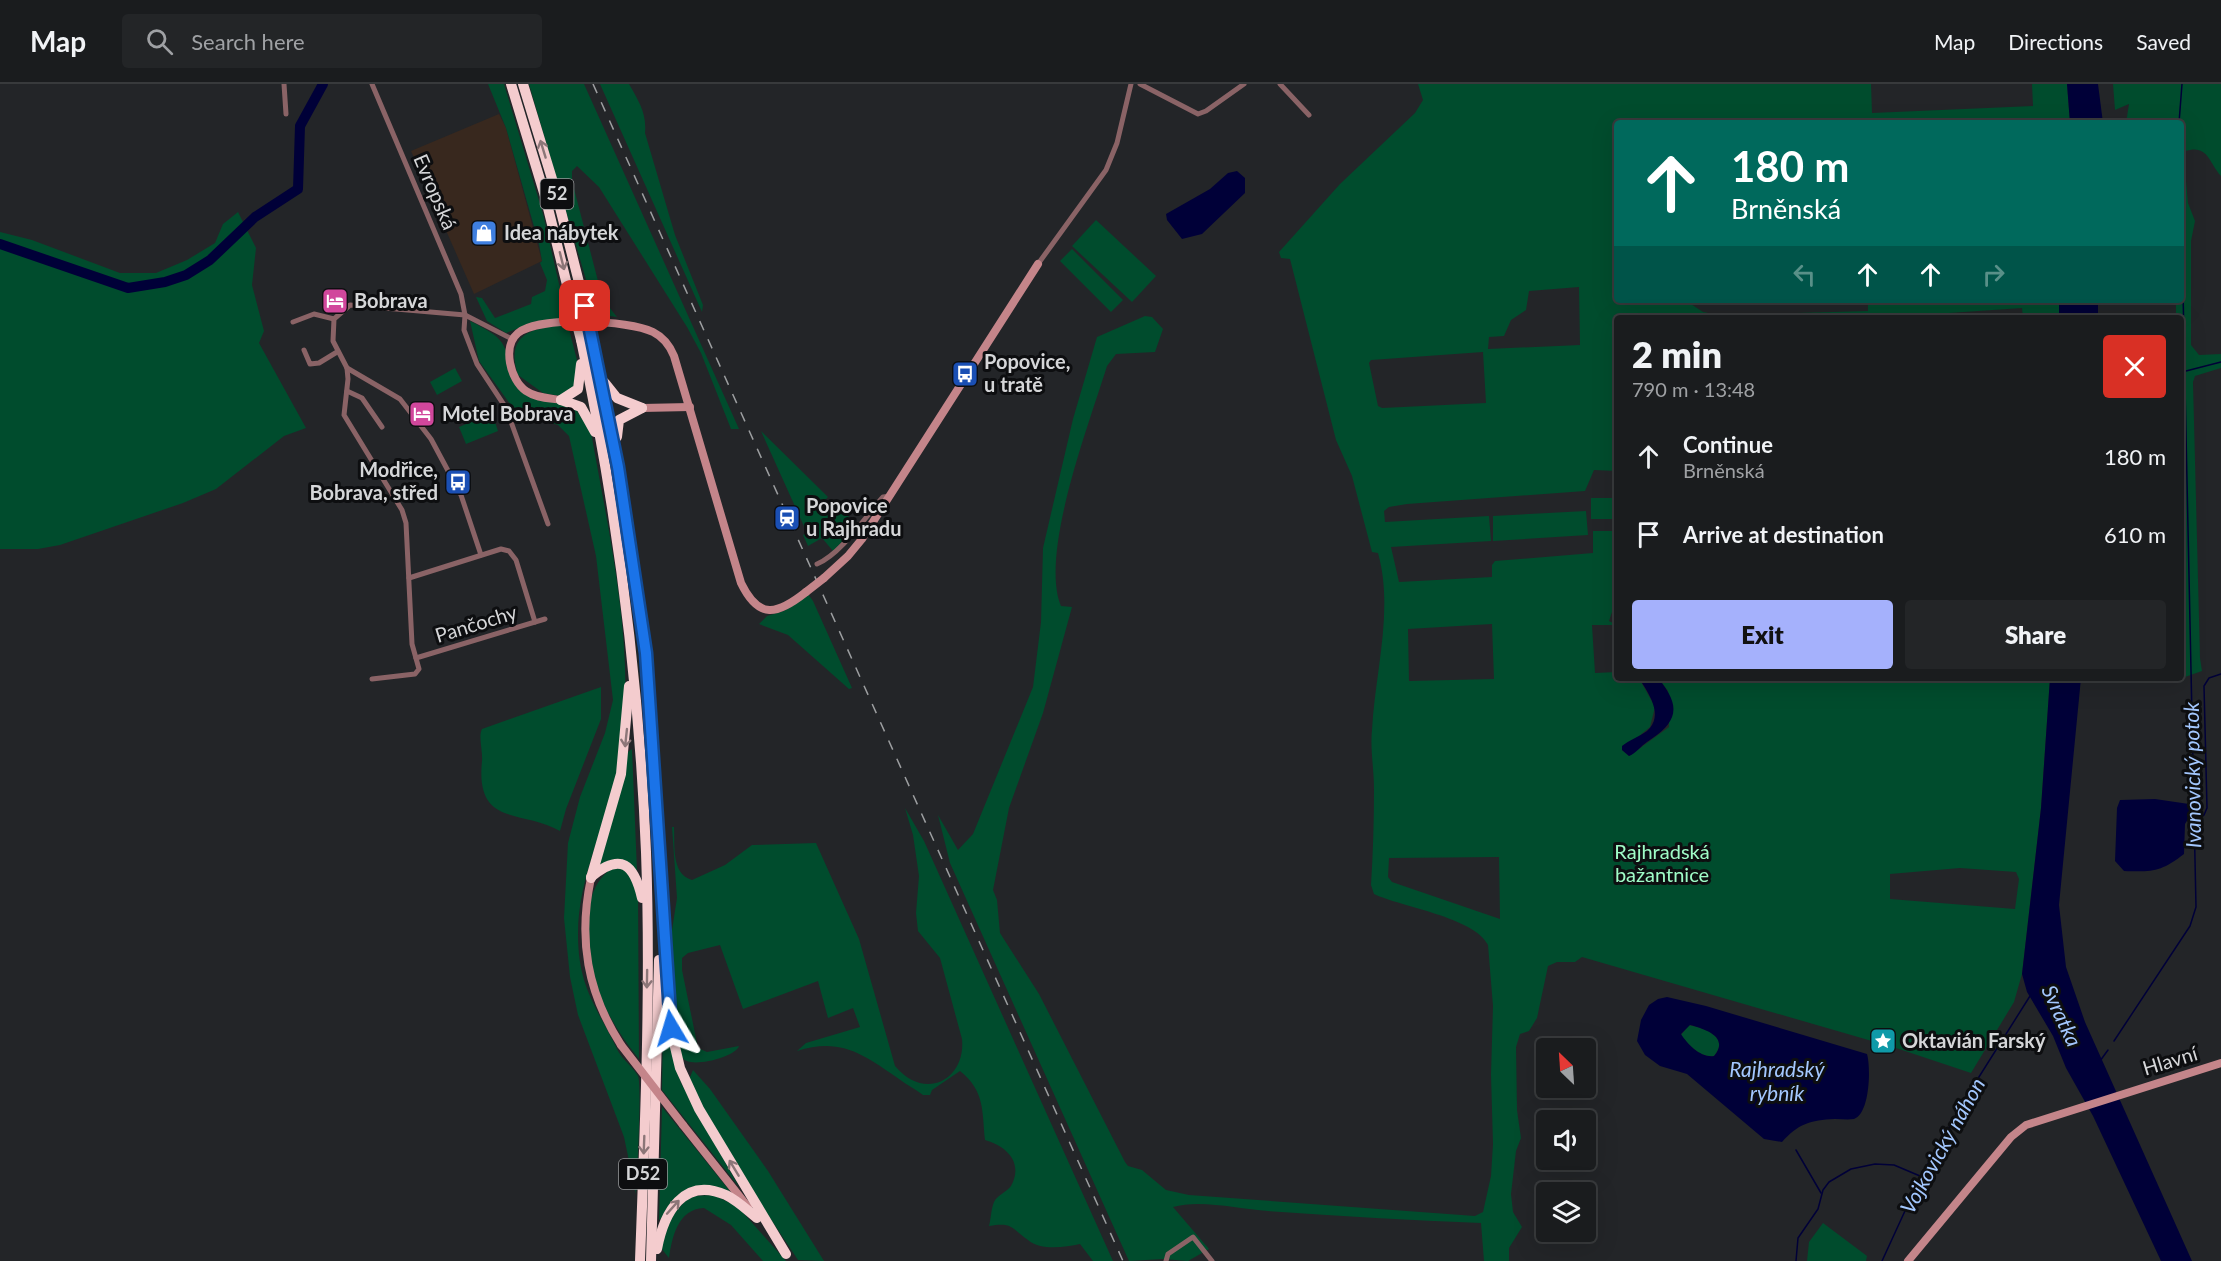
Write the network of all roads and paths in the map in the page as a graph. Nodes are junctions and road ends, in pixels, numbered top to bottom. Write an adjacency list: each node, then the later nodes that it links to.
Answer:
1 (284, 84): 9 (street)
2 (372, 84): 12 (street, Evropská)
3 (511, 84): 16 (highway, 52, one-way to 16, bridge)
4 (523, 84): 20 (highway, 52, one-way to 4, bridge)
5 (1131, 84): 11 (street)
6 (1140, 84): 7 (street)
7 (1244, 84)
8 (1280, 84): 10 (street)
9 (286, 114)
10 (1309, 115)
11 (1038, 264): 28 (street)
12 (465, 315): 13 (street); 15 (street); 29 (street, Evropská)
13 (334, 319): 14 (street); 18 (street)
14 (293, 322)
15 (512, 339): 22 (street); 23 (street)
16 (581, 340): 22 (highway); 26 (highway, 52)
17 (304, 351): 18 (street)
18 (337, 352): 19 (street)
19 (347, 368): 21 (street); 30 (street)
20 (601, 375): 24 (highway); 27 (highway, 52)
21 (347, 391): 25 (street); 32 (street)
22 (561, 399): 26 (highway)
23 (690, 407): 24 (street); 28 (street, bridge)
24 (642, 408): 27 (highway)
25 (382, 427)
26 (605, 457): 35 (highway, 52)
27 (618, 467): 38 (highway, 52)
28 (891, 496): 31 (street)
29 (548, 524)
30 (481, 555): 32 (street); 34 (street)
31 (817, 564)
32 (409, 578): 36 (street)
33 (546, 618): 34 (street, Pančochy)
34 (535, 622): 36 (street, Pančochy)
35 (630, 637): 39 (highway, one-way to 39); 40 (highway, D52)
36 (416, 658): 37 (street)
37 (372, 679)
38 (658, 864): 43 (highway, one-way to 38); 45 (highway, D52)
39 (591, 878): 40 (highway); 42 (street, bridge)
40 (647, 920): 44 (highway, D52, one-way to 44)
41 (2221, 1063): 48 (street, Hlavní)
42 (757, 1218): 43 (street); 45 (highway, one-way to 42)
43 (789, 1257)
44 (640, 1261)
45 (653, 1261)
46 (1166, 1261): 47 (street)
47 (1212, 1261)
48 (1908, 1261)

